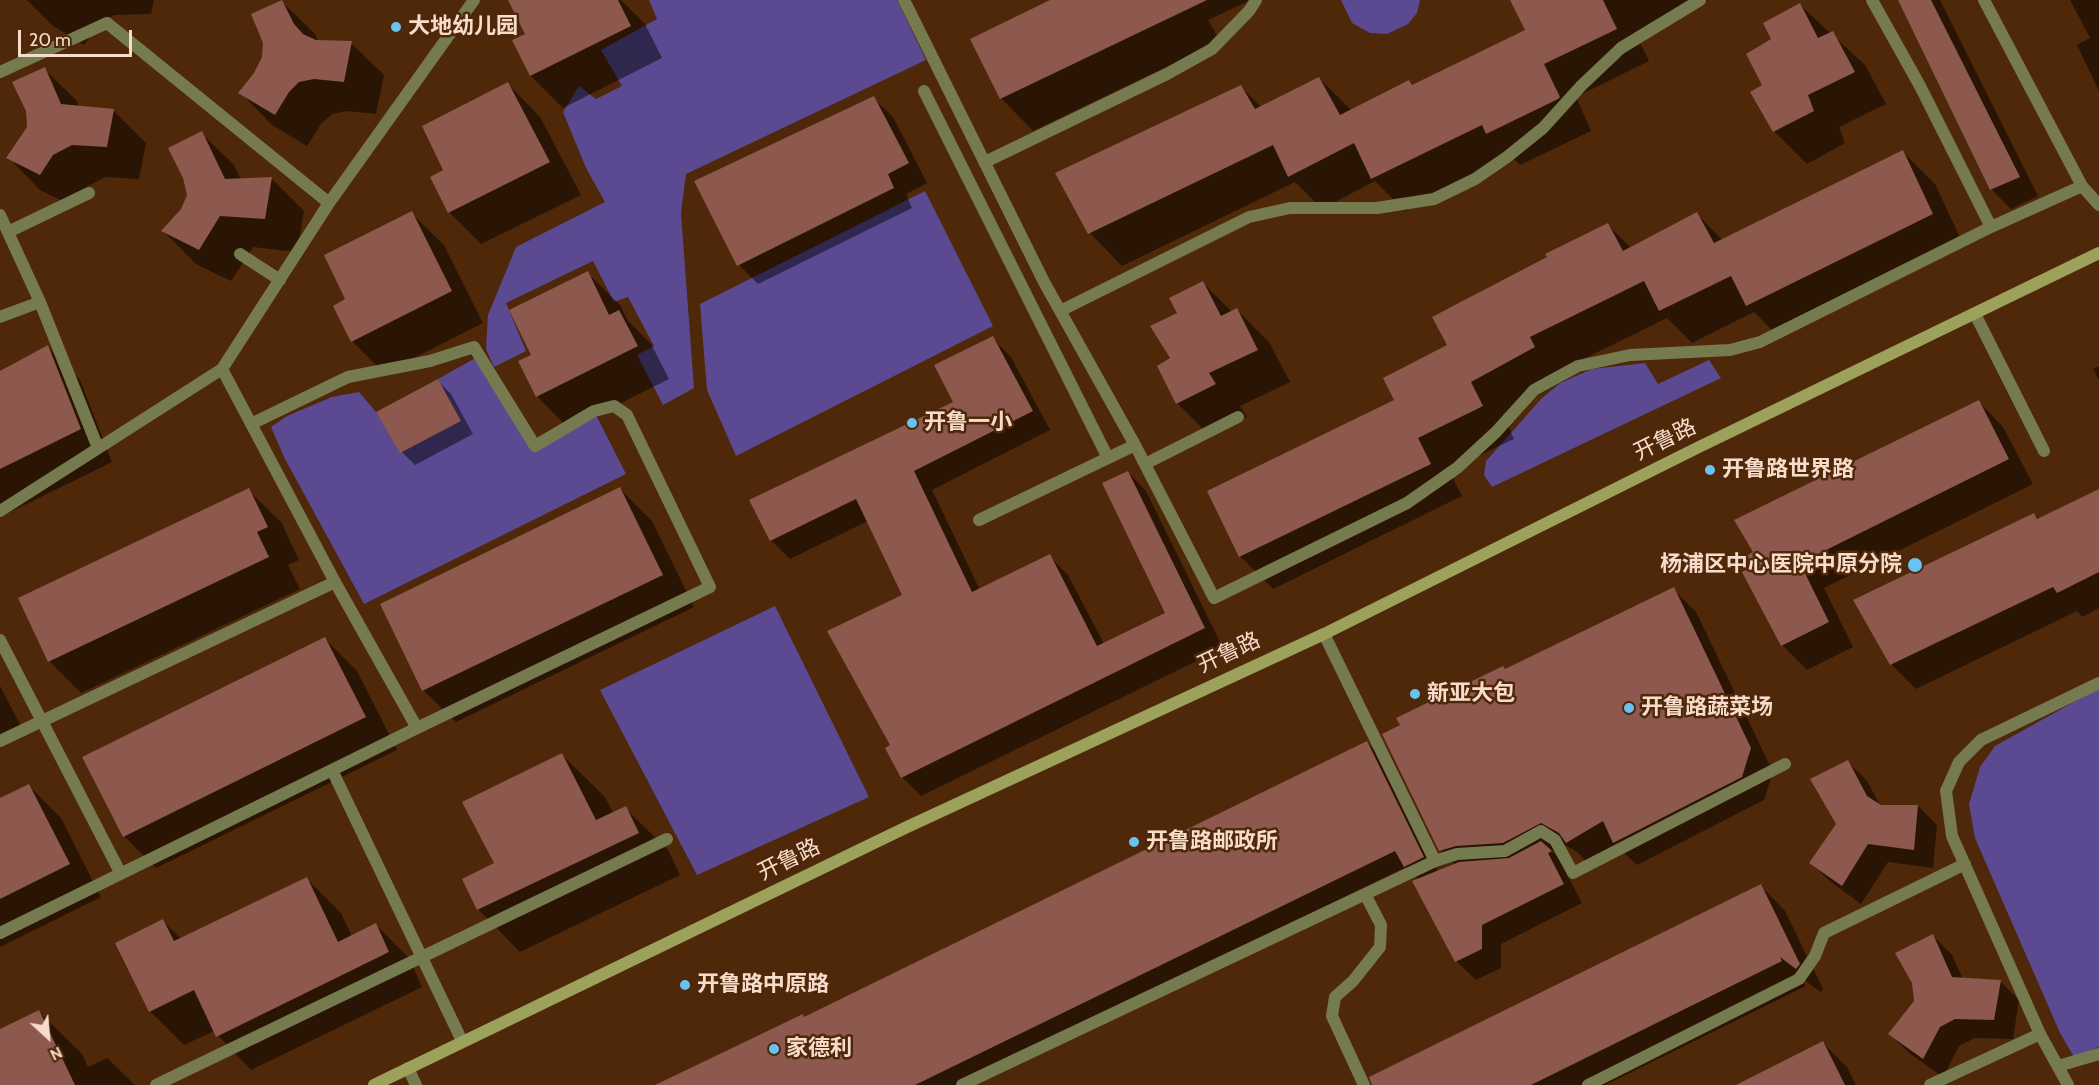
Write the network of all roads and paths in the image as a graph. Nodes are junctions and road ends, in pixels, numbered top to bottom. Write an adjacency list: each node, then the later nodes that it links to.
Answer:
1 (474, 0): 12 (lane)
2 (904, 0): 9 (lane)
3 (1256, 0): 9 (lane)
4 (1700, 0): 21 (lane)
5 (1872, 0): 15 (lane)
6 (1984, 0): 10 (lane)
7 (0, 72): 12 (lane)
8 (924, 91): 30 (lane)
9 (985, 162): 21 (lane)
10 (2082, 186): 13 (lane); 15 (lane)
11 (89, 193): 16 (lane)
12 (329, 204): 19 (lane)
13 (2099, 205)
14 (0, 216): 16 (lane)
15 (1991, 227): 31 (lane)
16 (8, 232): 20 (lane)
17 (2099, 253): 22 (street, 开鲁路)
18 (240, 254): 19 (lane)
19 (280, 280): 24 (lane)
20 (40, 302): 23 (lane); 28 (lane)
21 (1060, 311): 27 (lane)
22 (1975, 314): 29 (lane); 35 (street, 开鲁路)
23 (0, 317)
24 (222, 369): 26 (lane); 28 (lane)
25 (1238, 417): 31 (lane)
26 (251, 424): 34 (lane); 39 (lane)
27 (1135, 445): 30 (lane); 31 (lane)
28 (98, 448): 32 (lane)
29 (2044, 451)
30 (1108, 458): 33 (lane)
31 (1145, 464)
32 (0, 511)
33 (979, 520)
34 (335, 582): 38 (lane); 39 (lane)
35 (1323, 634): 44 (lane); 51 (street, 开鲁路)
36 (0, 640): 38 (lane)
37 (2099, 683): 45 (lane)
38 (41, 722): 40 (lane); 46 (lane)
39 (417, 728): 42 (lane)
40 (0, 741)
41 (1785, 764): 44 (lane)
42 (332, 770): 46 (lane); 49 (lane)
43 (668, 839): 49 (lane)
44 (1435, 861): 47 (lane)
45 (1965, 864): 50 (lane); 60 (lane)
46 (121, 874): 48 (lane)
47 (1365, 894): 58 (lane); 59 (lane)
48 (0, 933)
49 (421, 958): 51 (lane); 55 (lane)
50 (2040, 1034): 53 (lane); 61 (lane)
51 (462, 1041): 54 (street, 开鲁路)
52 (2099, 1054): 53 (lane)
53 (2058, 1066): 62 (lane)
54 (408, 1068): 56 (street, 开鲁路); 57 (lane)
55 (156, 1085)
56 (374, 1085)
57 (416, 1085)
58 (962, 1085)
59 (1364, 1085)
60 (1587, 1085)
61 (1930, 1085)
62 (2068, 1085)

